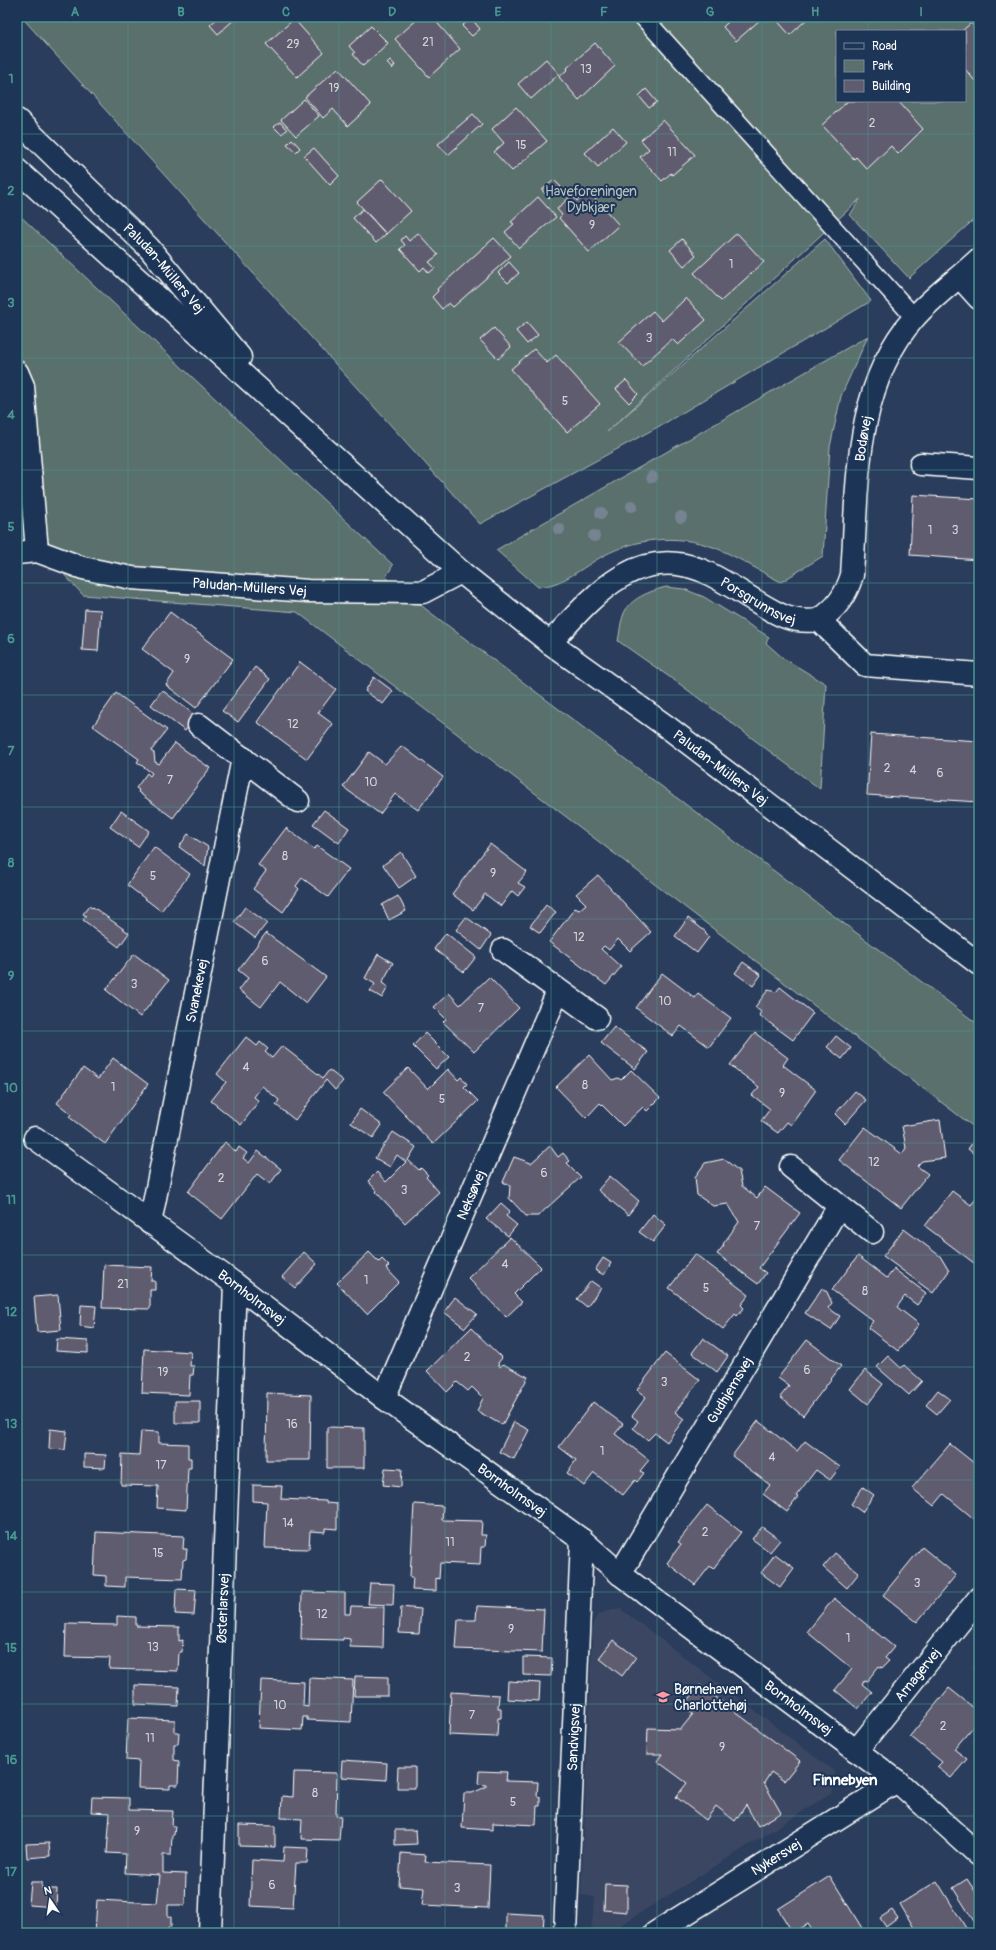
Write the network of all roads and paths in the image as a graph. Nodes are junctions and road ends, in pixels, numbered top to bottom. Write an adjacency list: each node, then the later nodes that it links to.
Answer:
1 (643, 17): 7 (lane)
2 (17, 120): 9 (street, Paludan-Müllers Vej)
3 (17, 170): 9 (street, Paludan-Müllers Vej)
4 (979, 259): 5 (street, Bodøvej)
5 (960, 276): 6 (street); 7 (street, Bodøvej)
6 (979, 298)
7 (914, 317): 14 (street, Bodøvej)
8 (17, 372): 12 (street, Paludan-Müllers Vej)
9 (299, 427): 13 (street, Paludan-Müllers Vej)
10 (921, 464): 11 (street)
11 (979, 468)
12 (27, 552): 13 (street, Paludan-Müllers Vej)
13 (461, 572): 15 (street, Paludan-Müllers Vej)
14 (819, 620): 15 (street, Porsgrunnsvej); 16 (street)
15 (550, 643): 21 (street, Paludan-Müllers Vej)
16 (979, 674)
17 (199, 725): 18 (street)
18 (243, 758): 19 (street); 27 (street, Svanekevej)
19 (298, 801)
20 (503, 950): 22 (street)
21 (979, 964)
22 (558, 990): 23 (street); 30 (street, Neksøvej)
23 (597, 1018)
24 (35, 1138): 27 (street, Bornholmsvej)
25 (791, 1167): 26 (street)
26 (840, 1206): 28 (street); 32 (street, Gudhjemsvej)
27 (150, 1223): 29 (street, Bornholmsvej)
28 (872, 1232)
29 (235, 1284): 30 (street, Bornholmsvej); 37 (street, Østerlarsvej)
30 (384, 1398): 31 (street, Bornholmsvej)
31 (582, 1540): 32 (street, Bornholmsvej); 38 (street, Sandvigsvej)
32 (620, 1574): 34 (street, Bornholmsvej)
33 (979, 1598): 34 (street, Arnagervej)
34 (856, 1751): 35 (street, Bornholmsvej)
35 (897, 1781): 36 (street, Bornholmsvej); 39 (street, Nykersvej)
36 (979, 1855)
37 (210, 1933)
38 (565, 1933)
39 (655, 1933)

